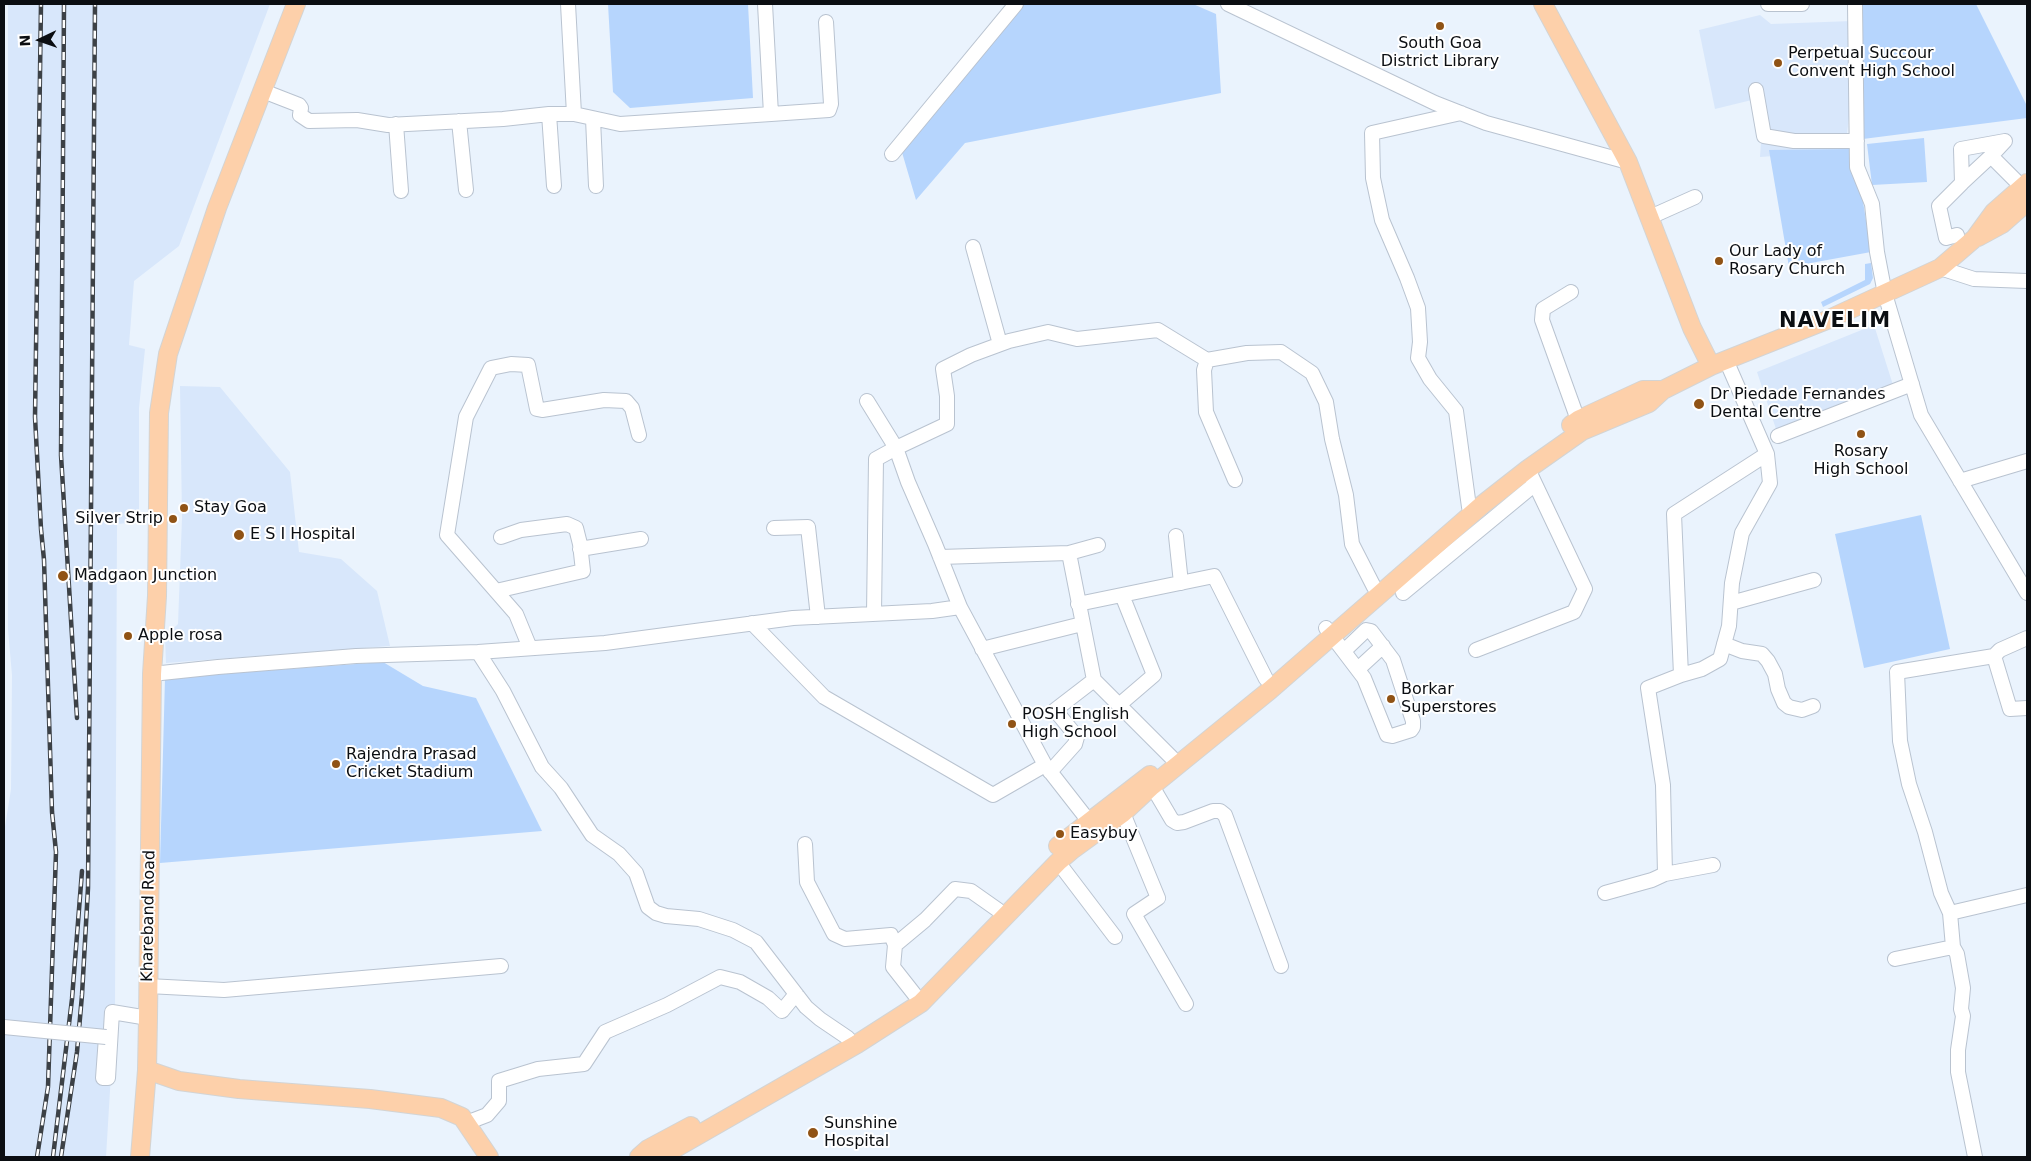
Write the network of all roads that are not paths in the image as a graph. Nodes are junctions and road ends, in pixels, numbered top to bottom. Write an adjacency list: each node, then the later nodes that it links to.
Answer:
1 (285, 4): 92 (main road)
2 (296, 4): 13 (main road)
3 (568, 4): 16 (street)
4 (765, 4): 17 (street)
5 (1016, 4): 22 (street)
6 (1228, 4): 14 (street)
7 (1544, 4): 24 (main road)
8 (1768, 4): 9 (street)
9 (1802, 4)
10 (1855, 4): 21 (street)
11 (826, 22): 17 (street)
12 (1756, 90): 21 (street)
13 (263, 91): 20 (street); 92 (main road)
14 (1461, 113): 24 (street); 56 (street)
15 (549, 114): 16 (street); 19 (street); 27 (street)
16 (574, 114): 18 (street)
17 (771, 114): 18 (street)
18 (593, 119): 28 (street)
19 (459, 121): 20 (street); 29 (street)
20 (396, 124): 30 (street)
21 (1857, 141): 40 (street)
22 (892, 154)
23 (1992, 156): 25 (street); 26 (street); 26 (street)
24 (1628, 162): 33 (main road)
25 (2022, 182): 35 (main road)
26 (1962, 183): 34 (street)
27 (554, 186)
28 (596, 186)
29 (466, 190)
30 (401, 191)
31 (1695, 197): 33 (street)
32 (2027, 202): 35 (main road)
33 (1648, 218): 43 (main road)
34 (1958, 235)
35 (1975, 238): 37 (main road)
36 (973, 248): 41 (street)
37 (1940, 268): 38 (street); 40 (main road)
38 (2027, 281)
39 (1571, 292): 47 (street)
40 (1885, 294): 43 (main road); 44 (street)
41 (1000, 344): 42 (street); 50 (street)
42 (1207, 360): 54 (street); 67 (street)
43 (1718, 363): 45 (main road); 51 (street)
44 (1912, 384): 49 (street); 55 (street)
45 (1663, 390): 47 (main road); 53 (main road)
46 (867, 401): 50 (street)
47 (1578, 420): 56 (main road)
48 (639, 434): 68 (street)
49 (1778, 436)
50 (896, 448): 64 (street); 75 (street)
51 (1767, 454): 72 (street); 93 (street)
52 (2027, 460): 55 (street)
53 (1531, 477): 56 (main road); 70 (street); 87 (street)
54 (1235, 480)
55 (1960, 481): 69 (street)
56 (1471, 510): 67 (main road); 76 (main road)
57 (774, 528): 77 (street)
58 (1176, 536): 66 (street)
59 (501, 537): 62 (street)
60 (641, 539): 62 (street)
61 (1098, 545): 63 (street)
62 (580, 549): 68 (street)
63 (1069, 553): 64 (street); 73 (street)
64 (940, 557): 74 (street)
65 (1814, 580): 72 (street)
66 (1181, 583): 71 (street); 95 (street)
67 (1374, 587): 81 (main road)
68 (496, 591): 85 (street)
69 (2027, 593)
70 (1403, 594)
71 (1122, 595): 73 (street); 96 (street)
72 (1731, 603): 83 (street)
73 (1078, 604): 79 (street)
74 (960, 607): 75 (street); 86 (street)
75 (874, 614): 77 (street)
76 (1358, 615): 80 (street); 81 (main road)
77 (818, 617): 78 (street)
78 (752, 623): 85 (street); 100 (street)
79 (1082, 624): 86 (street); 94 (street)
80 (1369, 629): 84 (street); 88 (street)
81 (1329, 633): 88 (street); 95 (main road); 101 (main road)
82 (2027, 638): 90 (street)
83 (1724, 644): 93 (street); 97 (street)
84 (1384, 646): 91 (street); 91 (street)
85 (530, 648): 89 (street)
86 (982, 648): 100 (street)
87 (1476, 650)
88 (1344, 651): 91 (street)
89 (478, 652): 92 (street); 119 (street)
90 (1994, 656): 98 (street); 111 (street)
91 (1358, 668)
92 (152, 674): 118 (main road, Khareband Road)
93 (1680, 675): 107 (street)
94 (1094, 680): 96 (street); 100 (street)
95 (1266, 680): 99 (main road)
96 (1119, 705): 99 (street)
97 (1813, 706)
98 (2027, 708)
99 (1172, 758): 103 (main road)
100 (1048, 768): 103 (street)
101 (1152, 786): 102 (main road); 117 (street)
102 (1123, 813): 103 (main road); 121 (street)
103 (1093, 826): 105 (main road); 110 (main road)
104 (805, 844): 113 (street)
105 (1058, 862): 112 (street); 126 (main road)
106 (1713, 866): 107 (street)
107 (1665, 874): 108 (street)
108 (1604, 893)
109 (2027, 895): 111 (street)
110 (998, 910): 113 (street); 120 (main road)
111 (1950, 913): 114 (street)
112 (1115, 938)
113 (895, 945): 120 (street)
114 (1953, 947): 115 (street); 132 (street)
115 (1895, 959)
116 (502, 966): 118 (street)
117 (1281, 966)
118 (148, 986): 122 (main road, Khareband Road)
119 (796, 994): 124 (street); 127 (street)
120 (915, 995): 124 (main road)
121 (1186, 1004)
122 (148, 1018): 123 (street, bridge); 125 (main road, Khareband Road)
123 (4, 1026)
124 (848, 1038): 126 (main road)
125 (147, 1070): 127 (main road); 128 (main road, Khareband Road)
126 (786, 1078): 130 (main road); 131 (main road)
127 (466, 1123): 129 (main road)
128 (140, 1157)
129 (489, 1157)
130 (639, 1157)
131 (660, 1157)
132 (1974, 1157)

